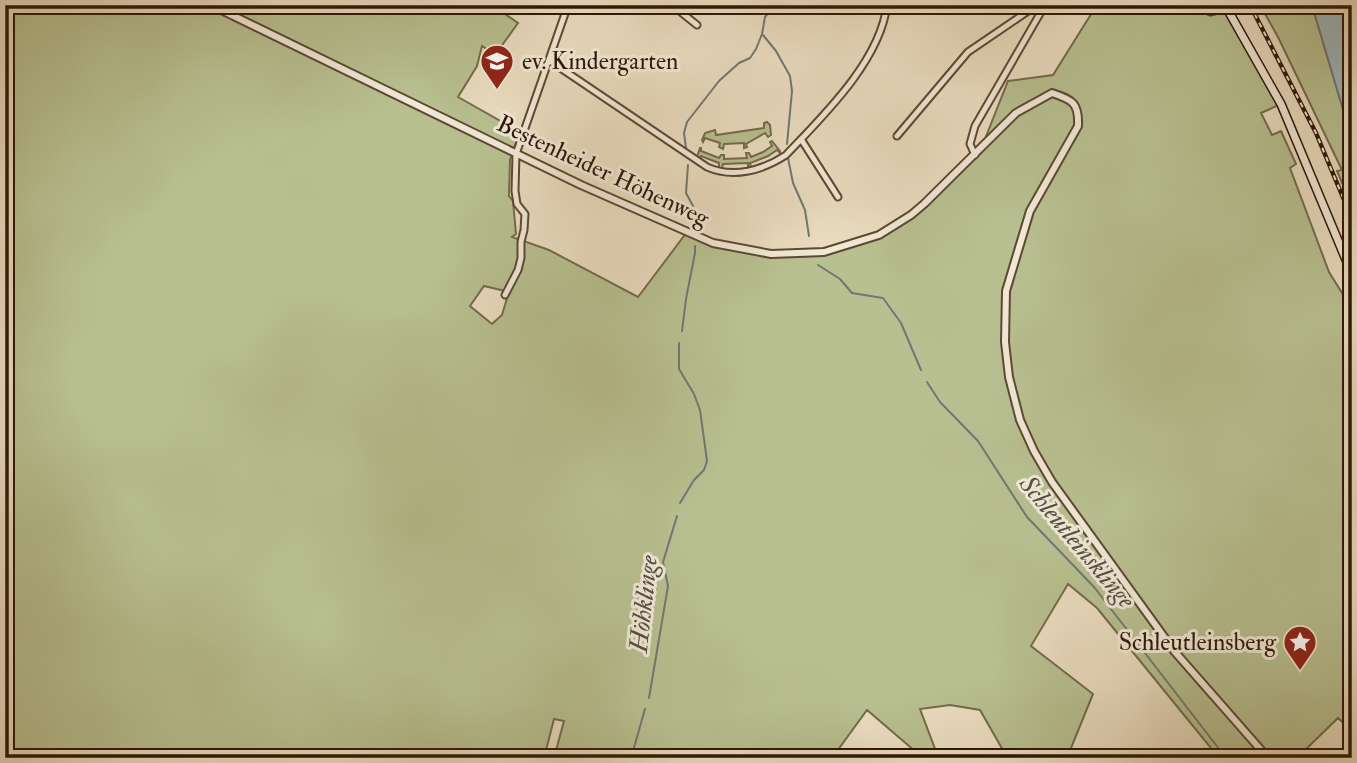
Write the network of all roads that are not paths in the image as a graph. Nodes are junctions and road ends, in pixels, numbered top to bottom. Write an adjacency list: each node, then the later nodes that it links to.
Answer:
1 (211, 5): 13 (street, Bestenheider Höhenweg)
2 (556, 5): 8 (street)
3 (672, 5): 9 (street)
4 (887, 5): 12 (street)
5 (1205, 5): 7 (street)
6 (1045, 6): 11 (street); 14 (street)
7 (1226, 7): 16 (main road)
8 (567, 8): 10 (street)
9 (697, 25)
10 (550, 61): 12 (street); 13 (street)
11 (897, 136)
12 (801, 139): 15 (street)
13 (516, 154): 14 (street, Bestenheider Höhenweg); 17 (street)
14 (975, 155): 18 (street, Bestenheider Höhenweg)
15 (838, 197)
16 (1352, 274)
17 (505, 295)
18 (1268, 758)

